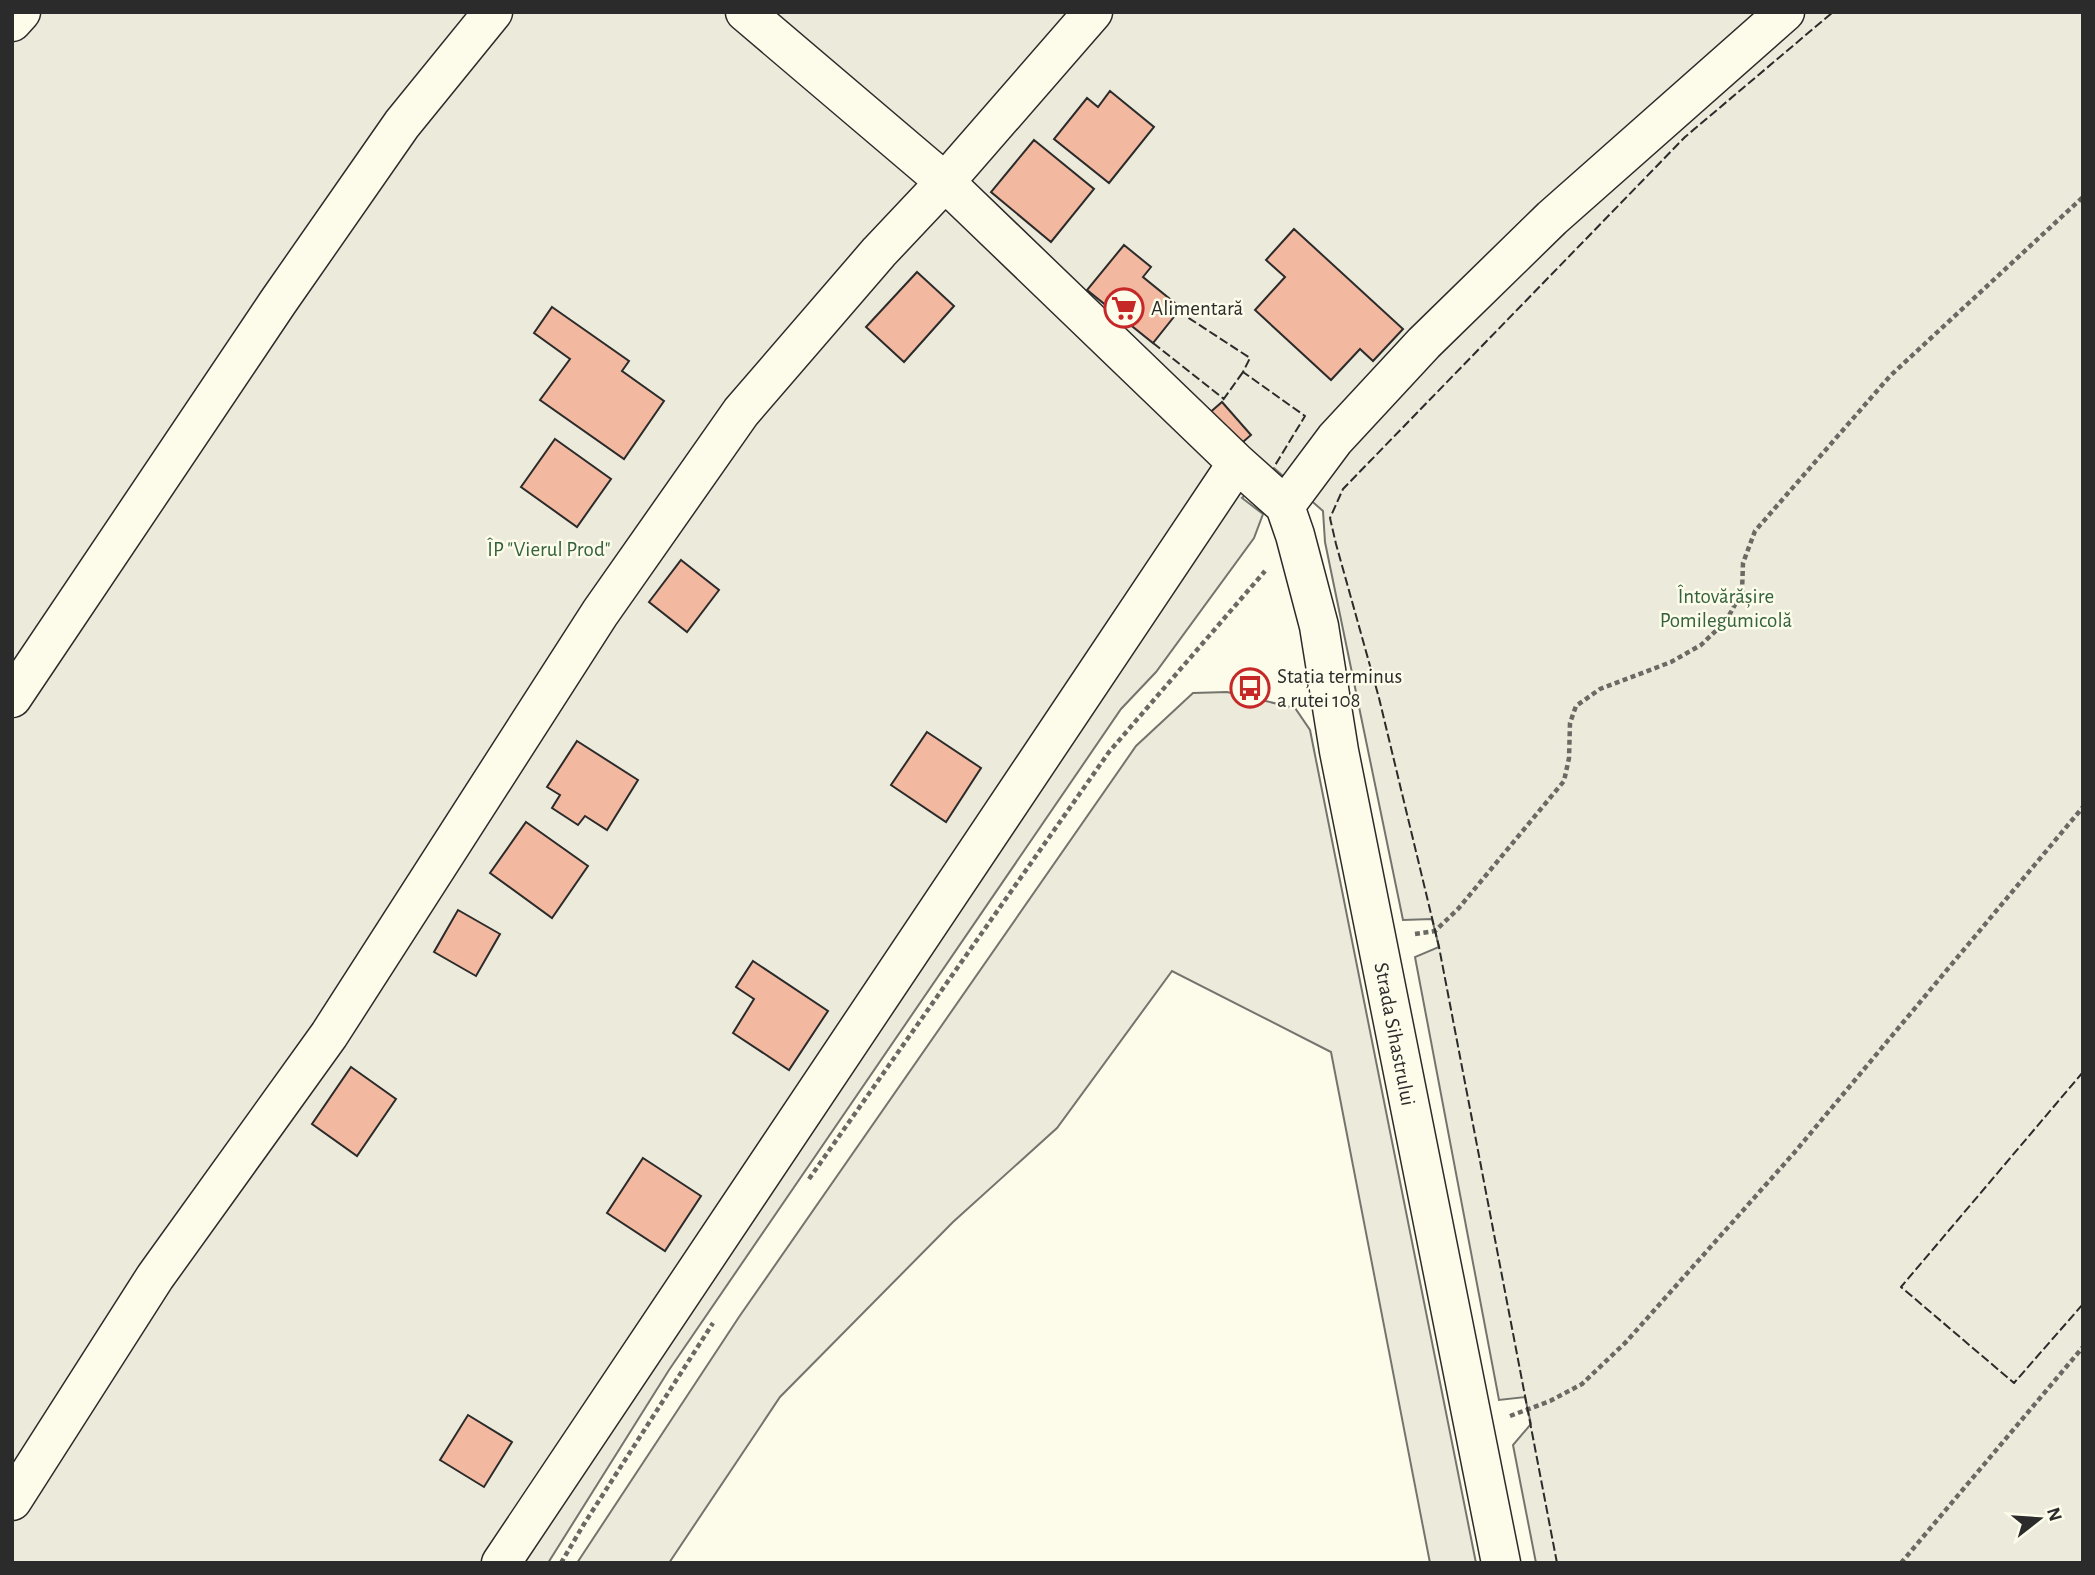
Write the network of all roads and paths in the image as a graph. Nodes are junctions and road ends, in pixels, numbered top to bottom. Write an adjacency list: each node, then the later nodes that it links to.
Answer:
1 (21, 12): 6 (street)
2 (493, 12): 11 (street)
3 (745, 12): 7 (street)
4 (1093, 12): 7 (street)
5 (1785, 12): 10 (street)
6 (12, 22)
7 (945, 182): 9 (street); 18 (street)
8 (2083, 197): 13 (path)
9 (1237, 463): 10 (street); 19 (street)
10 (1290, 521): 13 (street, Strada Sihastrului); 14 (path)
11 (12, 698)
12 (2083, 807): 17 (path)
13 (1376, 939): 17 (street, Strada Sihastrului)
14 (806, 1184)
15 (715, 1320): 20 (path)
16 (2083, 1347): 22 (path)
17 (1474, 1430): 21 (street, Strada Sihastrului)
18 (12, 1501)
19 (501, 1563)
20 (561, 1563)
21 (1500, 1563)
22 (1901, 1563)

